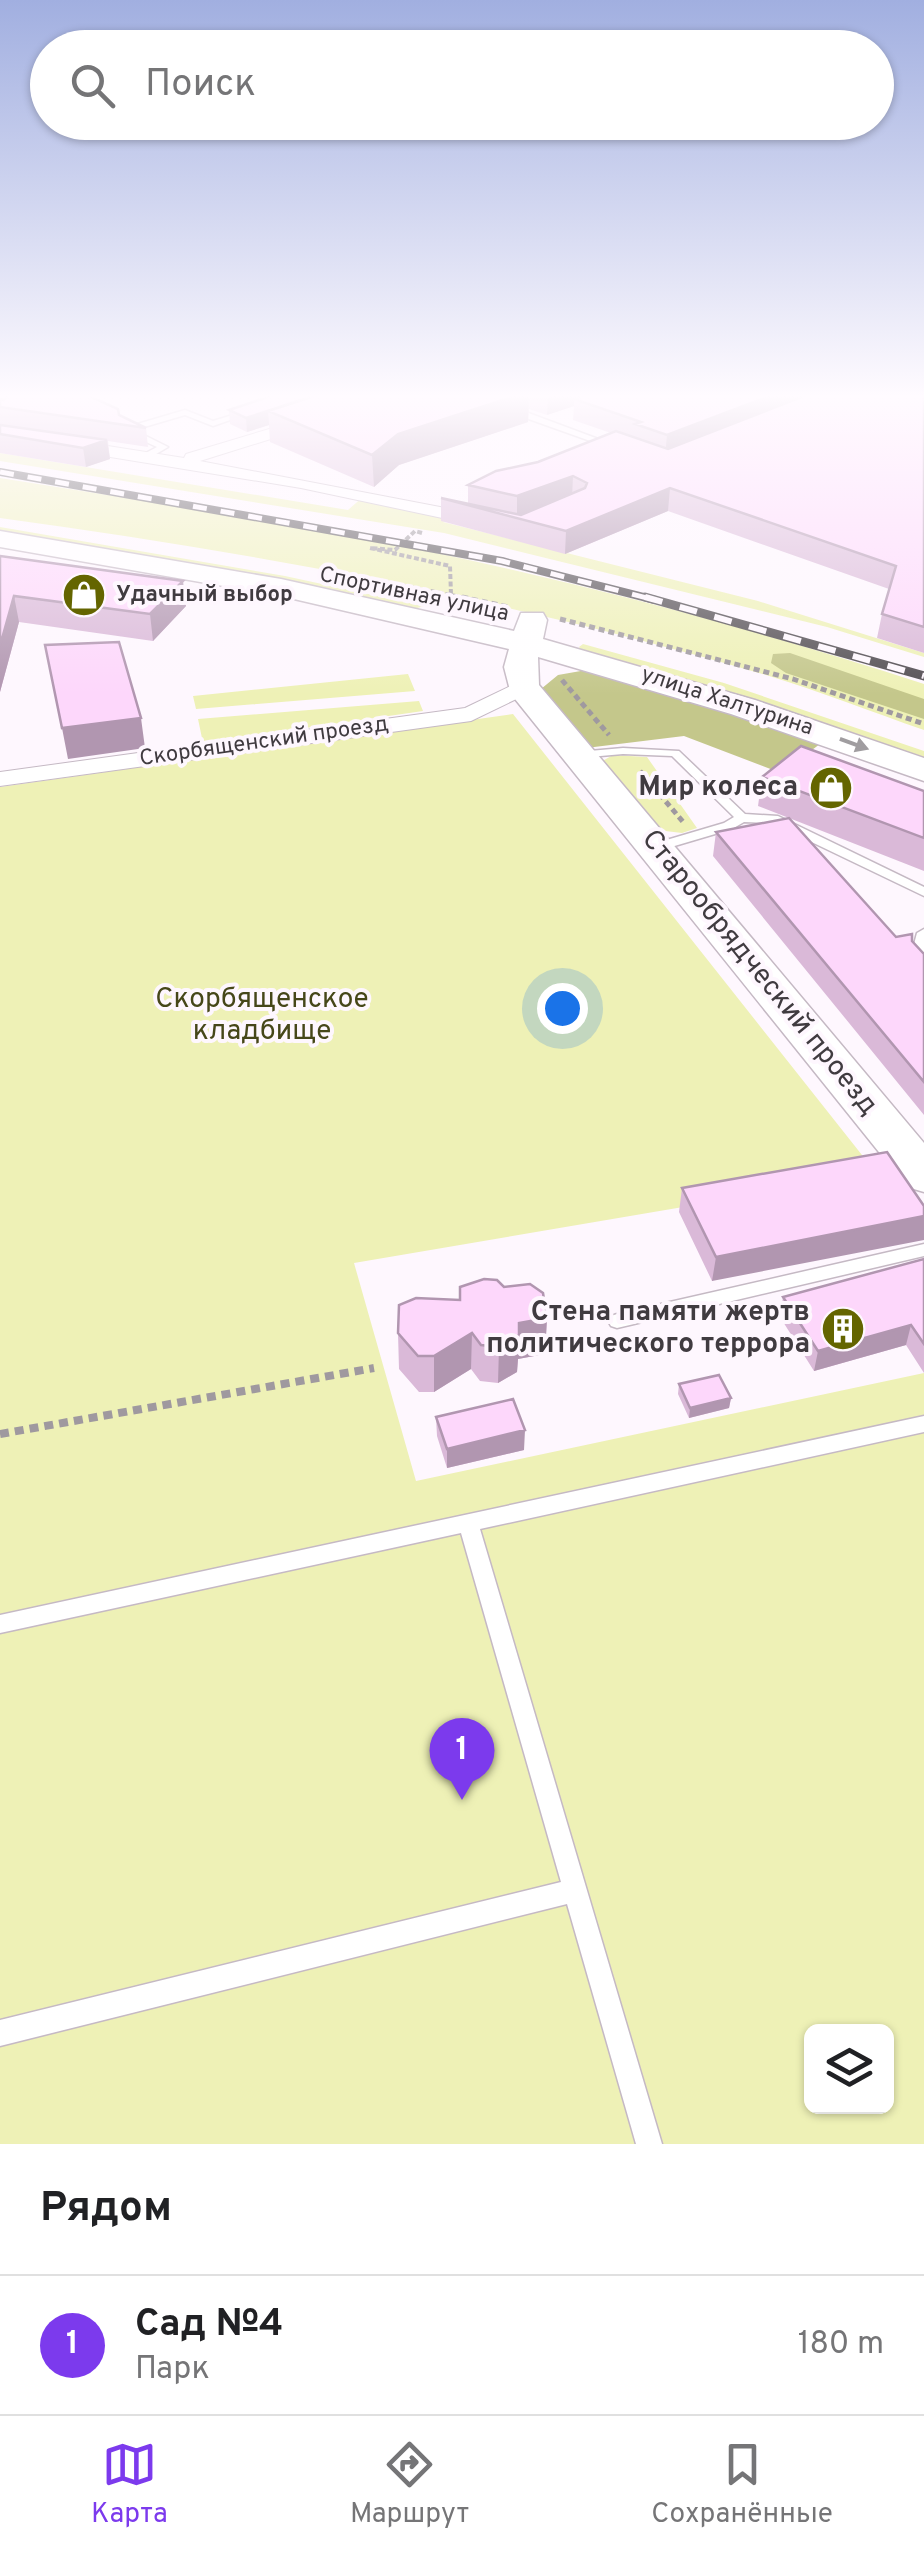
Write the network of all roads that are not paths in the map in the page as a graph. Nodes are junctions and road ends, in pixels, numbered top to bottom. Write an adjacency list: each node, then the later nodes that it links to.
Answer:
1 (366, 494): 3 (street)
2 (0, 521): 5 (main road, Спортивная улица)
3 (502, 525)
4 (0, 540): 5 (main road, Спортивная улица)
5 (533, 622): 6 (main road); 7 (main road, улица Халтурина); 9 (main road, улица Халтурина, one-way to 9)
6 (523, 687): 8 (main road, Старообрядческий проезд); 10 (street, Скорбященский проезд)
7 (924, 740)
8 (578, 754): 11 (lane); 12 (main road, Старообрядческий проезд)
9 (924, 770)
10 (0, 779)
11 (742, 818): 12 (lane); 13 (lane)
12 (657, 847): 16 (main road, Старообрядческий проезд)
13 (924, 892)
14 (924, 932): 15 (lane)
15 (924, 972)
16 (924, 1174)
17 (924, 1250): 18 (lane)
18 (617, 1321)
19 (924, 1424): 20 (lane)
20 (468, 1523): 21 (lane); 22 (lane)
21 (0, 1624)
22 (575, 1890): 23 (lane); 24 (lane)
23 (0, 2033)
24 (649, 2144)

